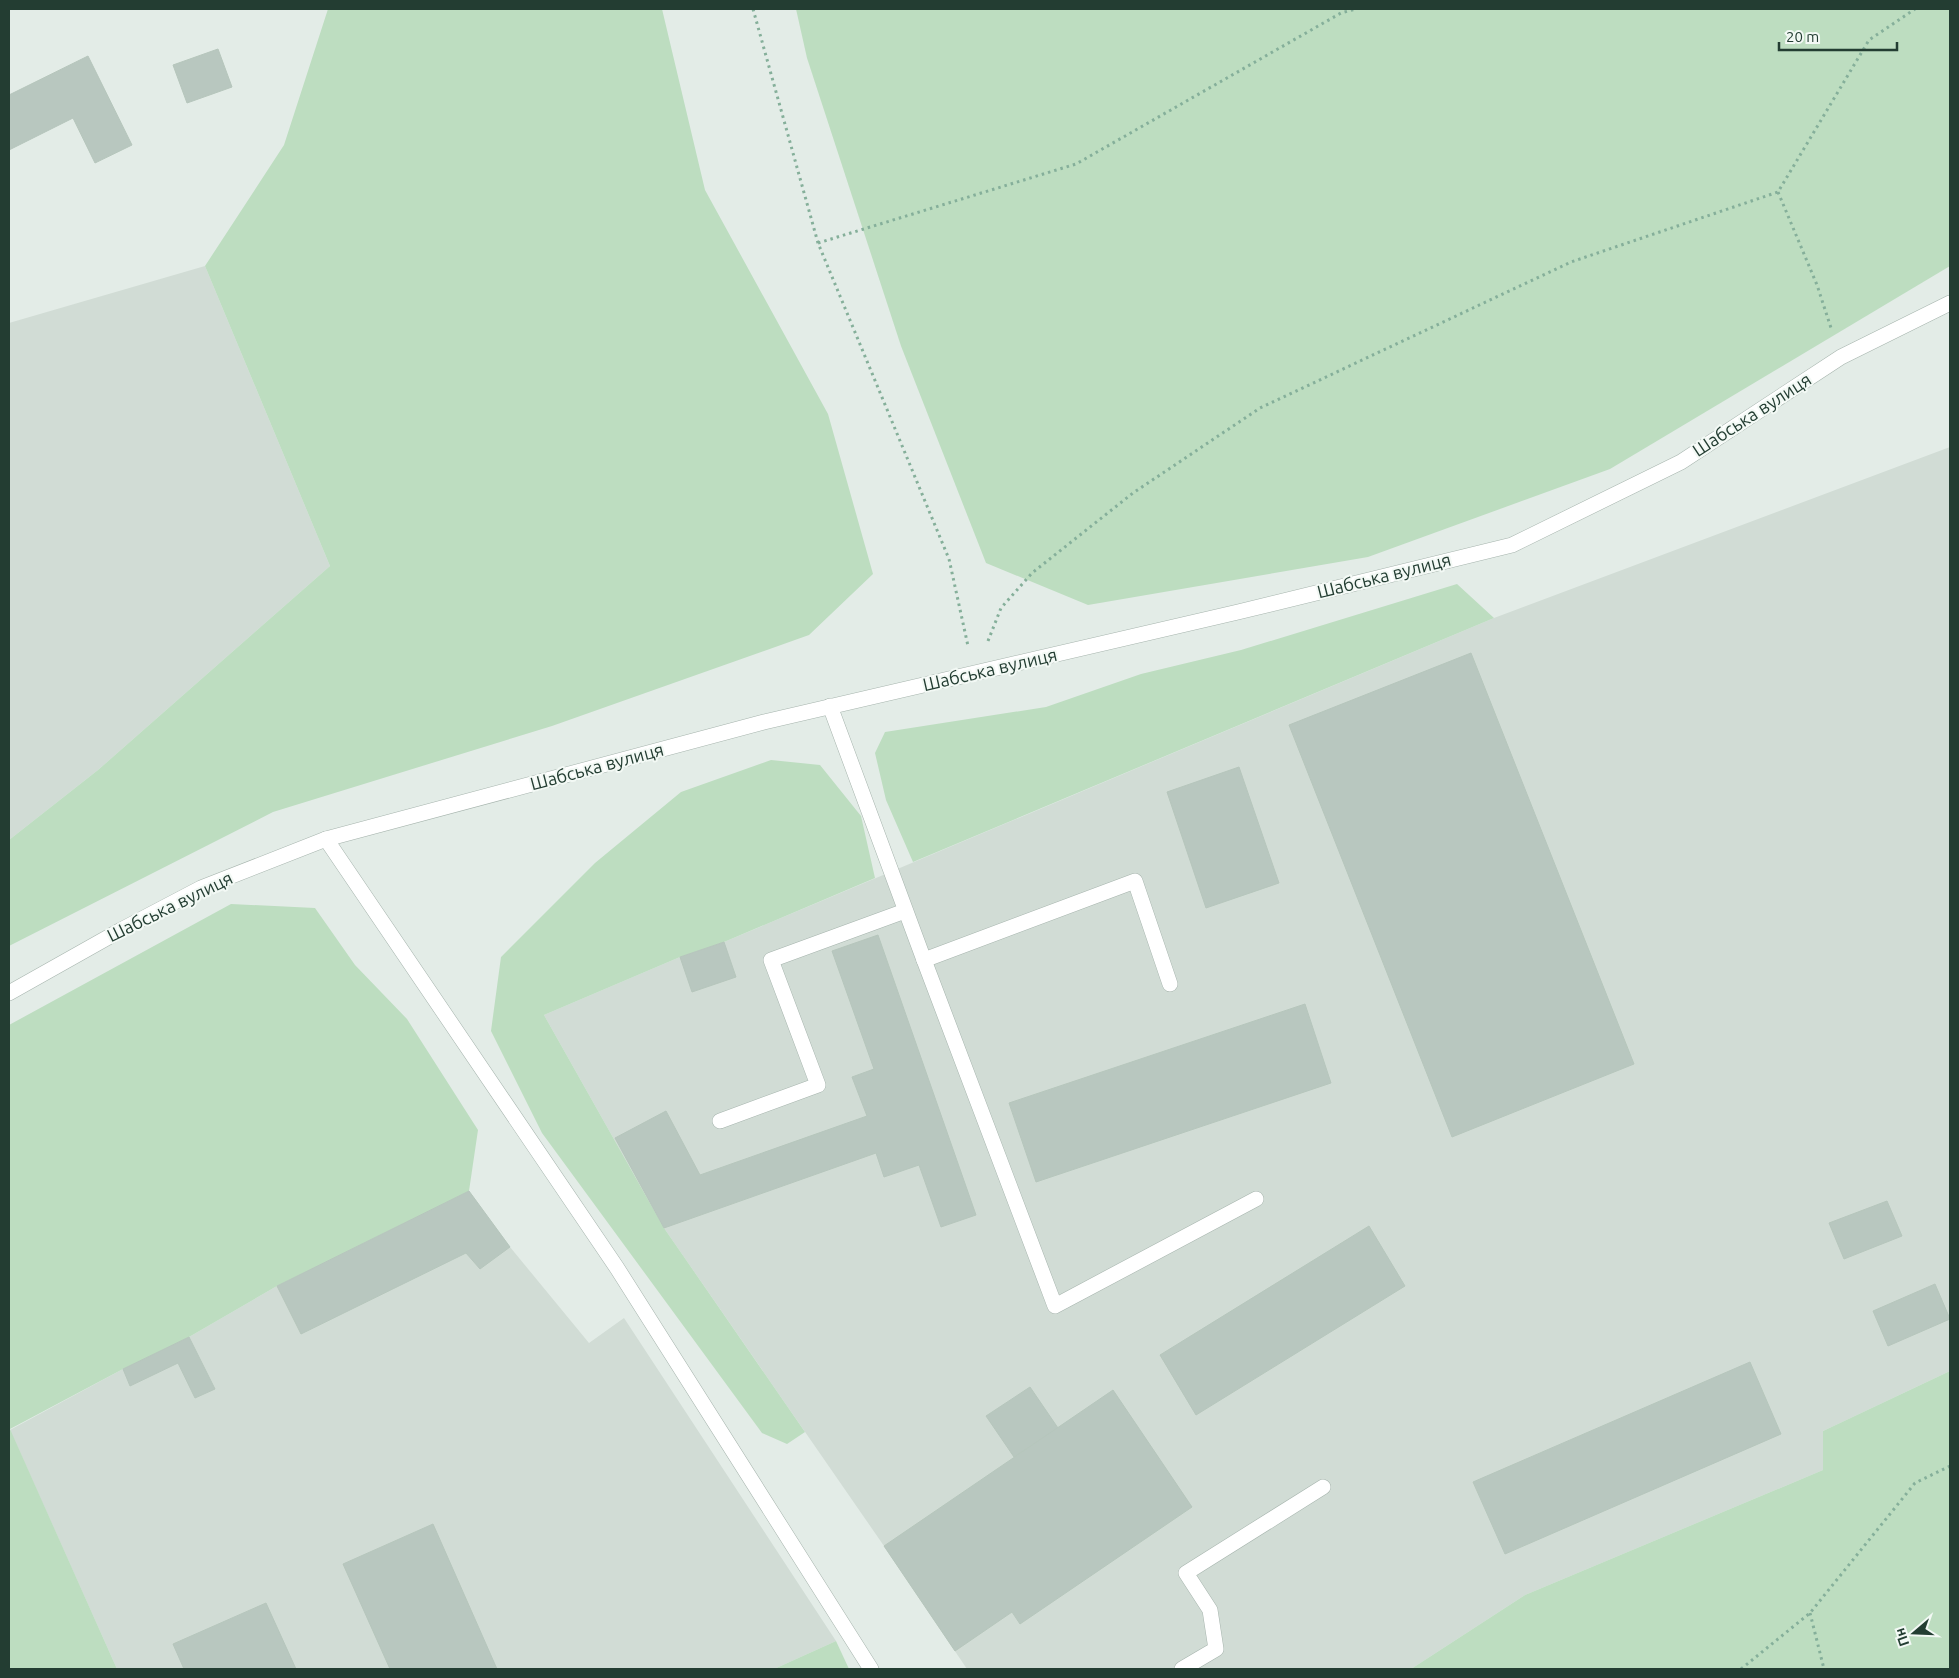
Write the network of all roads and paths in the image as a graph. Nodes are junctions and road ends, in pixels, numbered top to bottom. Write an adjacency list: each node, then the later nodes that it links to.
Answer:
1 (752, 9): 5 (path)
2 (1356, 9): 5 (path)
3 (1915, 9): 4 (path)
4 (1778, 192): 7 (path); 8 (path)
5 (818, 243): 8 (path)
6 (1950, 303): 7 (street, Шабська вулиця)
7 (1841, 357): 8 (street, Шабська вулиця)
8 (975, 674): 9 (street, Шабська вулиця)
9 (830, 706): 10 (street, Шабська вулиця); 11 (street)
10 (326, 839): 14 (street, Шабська вулиця); 20 (street)
11 (905, 911): 12 (street); 15 (street)
12 (924, 960): 13 (street); 16 (street)
13 (1170, 984)
14 (9, 993)
15 (720, 1121)
16 (1256, 1199)
17 (1950, 1466): 19 (path)
18 (1323, 1487): 21 (street)
19 (1810, 1613): 22 (path); 23 (path)
20 (871, 1669)
21 (1182, 1669)
22 (1741, 1669)
23 (1824, 1669)

